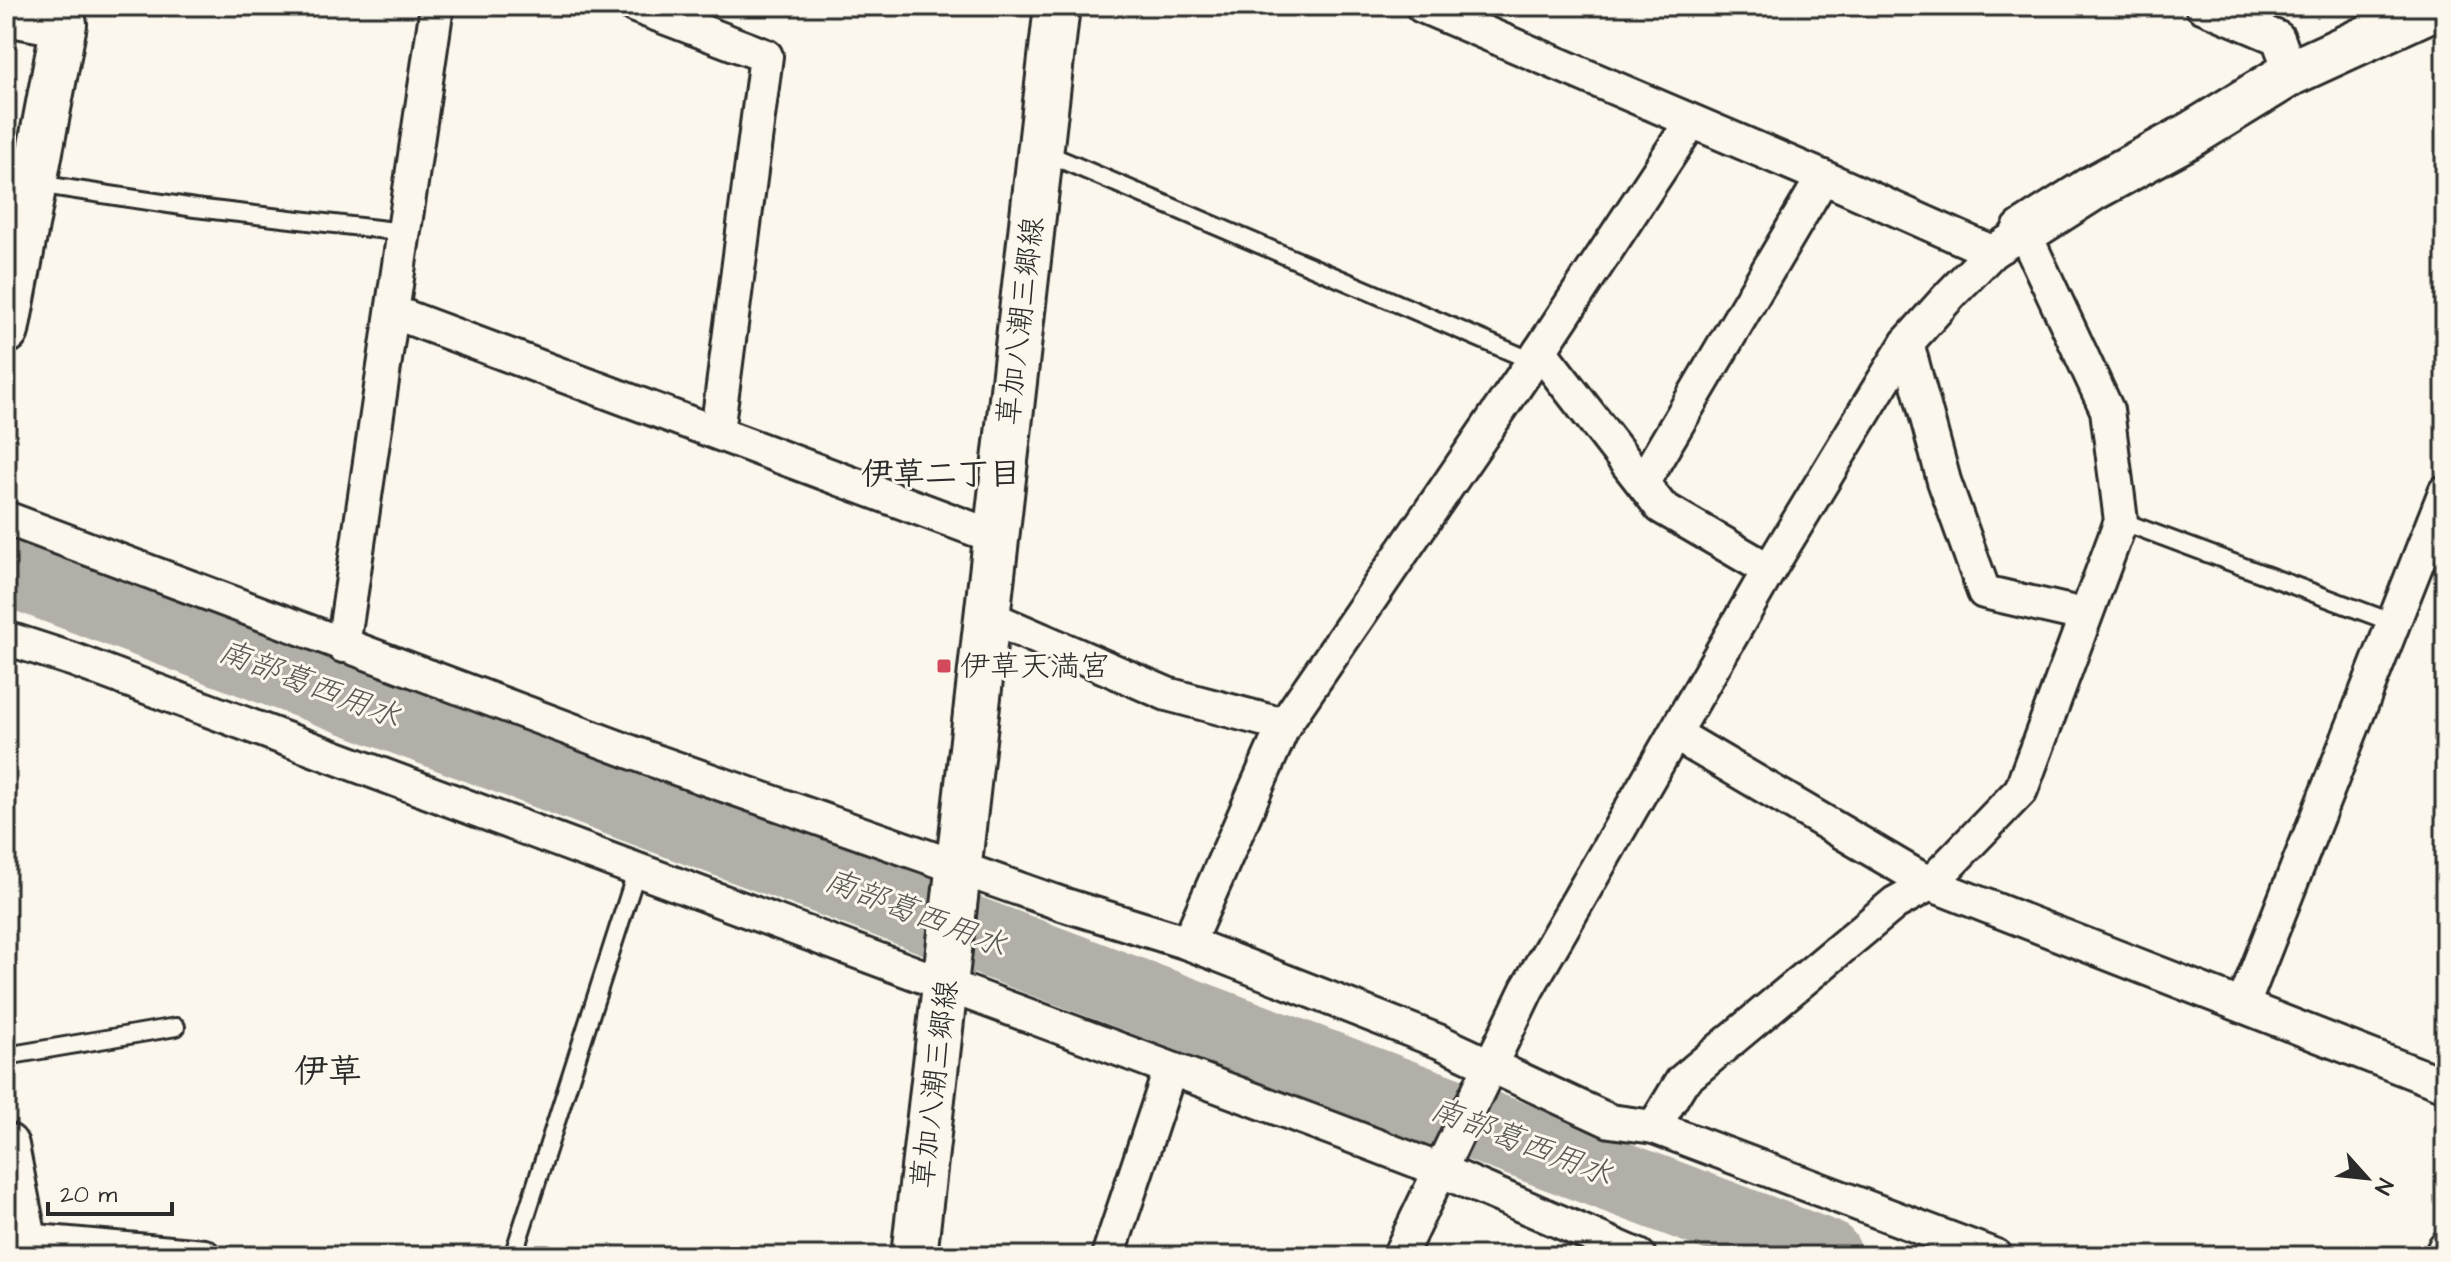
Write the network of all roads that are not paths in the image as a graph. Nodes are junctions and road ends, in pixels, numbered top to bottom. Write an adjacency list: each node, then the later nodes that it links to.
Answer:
1 (437, 6): 14 (street)
2 (635, 6): 20 (street)
3 (1057, 6): 11 (main road, 草加八潮三郷線)
4 (2202, 6): 9 (street)
5 (2437, 6): 9 (main road)
6 (1434, 8): 10 (street)
7 (6, 13): 8 (main road)
8 (66, 15): 13 (main road)
9 (2291, 73): 15 (main road)
10 (1691, 122): 12 (street); 19 (street)
11 (1040, 151): 19 (lane); 25 (main road, 草加八潮三郷線)
12 (1823, 177): 15 (street); 21 (street)
13 (35, 184): 14 (lane); 17 (main road)
14 (404, 232): 16 (street)
15 (2008, 242): 18 (street); 24 (street)
16 (393, 312): 20 (street); 31 (street)
17 (6, 331)
18 (1907, 343): 26 (street); 27 (street)
19 (1536, 356): 21 (street); 32 (street)
20 (717, 432): 25 (street)
21 (1643, 482): 26 (street)
22 (2445, 492): 29 (street)
23 (6, 518): 31 (street)
24 (2121, 521): 27 (street); 29 (lane)
25 (995, 537): 28 (main road, 草加八潮三郷線)
26 (1769, 570): 33 (street)
27 (2084, 615): 36 (street)
28 (987, 616): 32 (street); 35 (main road, 草加八潮三郷線)
29 (2394, 623): 39 (street)
30 (6, 638): 34 (street)
31 (343, 646): 35 (street)
32 (1284, 725): 37 (street)
33 (1675, 734): 36 (street); 43 (street)
34 (637, 870): 38 (street); 51 (lane)
35 (956, 877): 37 (street); 38 (main road, 草加八潮三郷線)
36 (1930, 884): 39 (street); 45 (street)
37 (1188, 943): 43 (street)
38 (947, 974): 42 (street); 52 (main road, 草加八潮三郷線)
39 (2243, 1005): 44 (street)
40 (176, 1027): 41 (lane)
41 (6, 1056)
42 (1170, 1070): 47 (street); 53 (street)
43 (1485, 1079): 45 (street); 47 (street)
44 (2445, 1085)
45 (1654, 1127): 56 (street)
46 (6, 1146): 49 (main road)
47 (1443, 1163): 54 (street); 55 (street)
48 (2445, 1247): 57 (street)
49 (26, 1248): 50 (street)
50 (204, 1256)
51 (513, 1256)
52 (914, 1256)
53 (1108, 1256)
54 (1399, 1256)
55 (1639, 1256)
56 (1996, 1256)
57 (2441, 1256)

